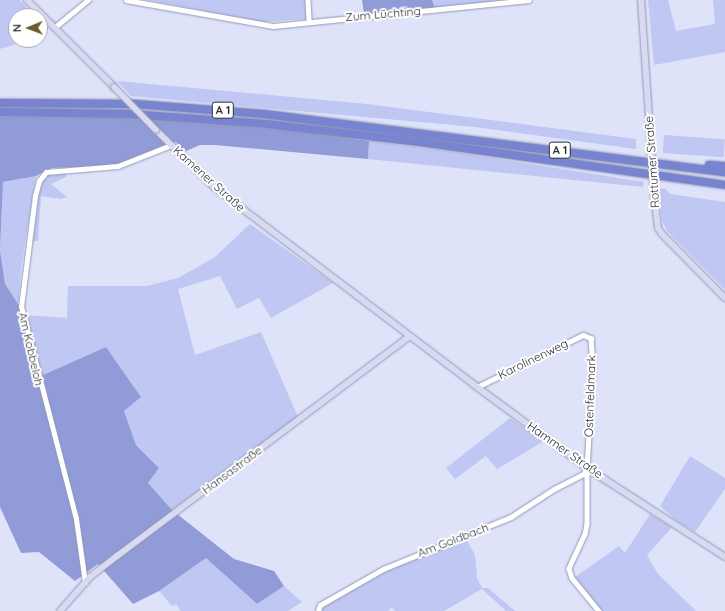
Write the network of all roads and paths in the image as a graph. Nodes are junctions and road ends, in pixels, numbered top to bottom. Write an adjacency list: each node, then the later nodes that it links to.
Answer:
1 (27, 0): 8 (main road, Kamener Straße)
2 (88, 0): 8 (street)
3 (126, 0): 7 (street, Zum Lüchting)
4 (308, 0): 7 (street)
5 (529, 0): 7 (street, Zum Lüchting)
6 (641, 0): 16 (main road, Rottumer Straße, bridge)
7 (309, 21)
8 (55, 28): 11 (main road, Kamener Straße, bridge)
9 (0, 103): 12 (highway, A 1)
10 (0, 112): 15 (highway, A 1)
11 (171, 146): 18 (main road, Kamener Straße); 22 (street, Am Kobbeloh)
12 (676, 165): 13 (highway); 14 (highway, A 1)
13 (725, 166)
14 (725, 172)
15 (725, 185)
16 (725, 298)
17 (589, 335): 19 (street, Karolinenweg); 20 (street, Ostenfeldmark)
18 (410, 336): 19 (main road, Hammer Straße); 22 (main road, Hansastraße)
19 (477, 387): 20 (main road, Hammer Straße)
20 (587, 468): 21 (main road, Hammer Straße); 24 (street, Am Goldbach); 25 (street, Ostenfeldmark)
21 (725, 557)
22 (85, 583): 23 (main road, Hansastraße)
23 (60, 611)
24 (318, 611)
25 (599, 611)

